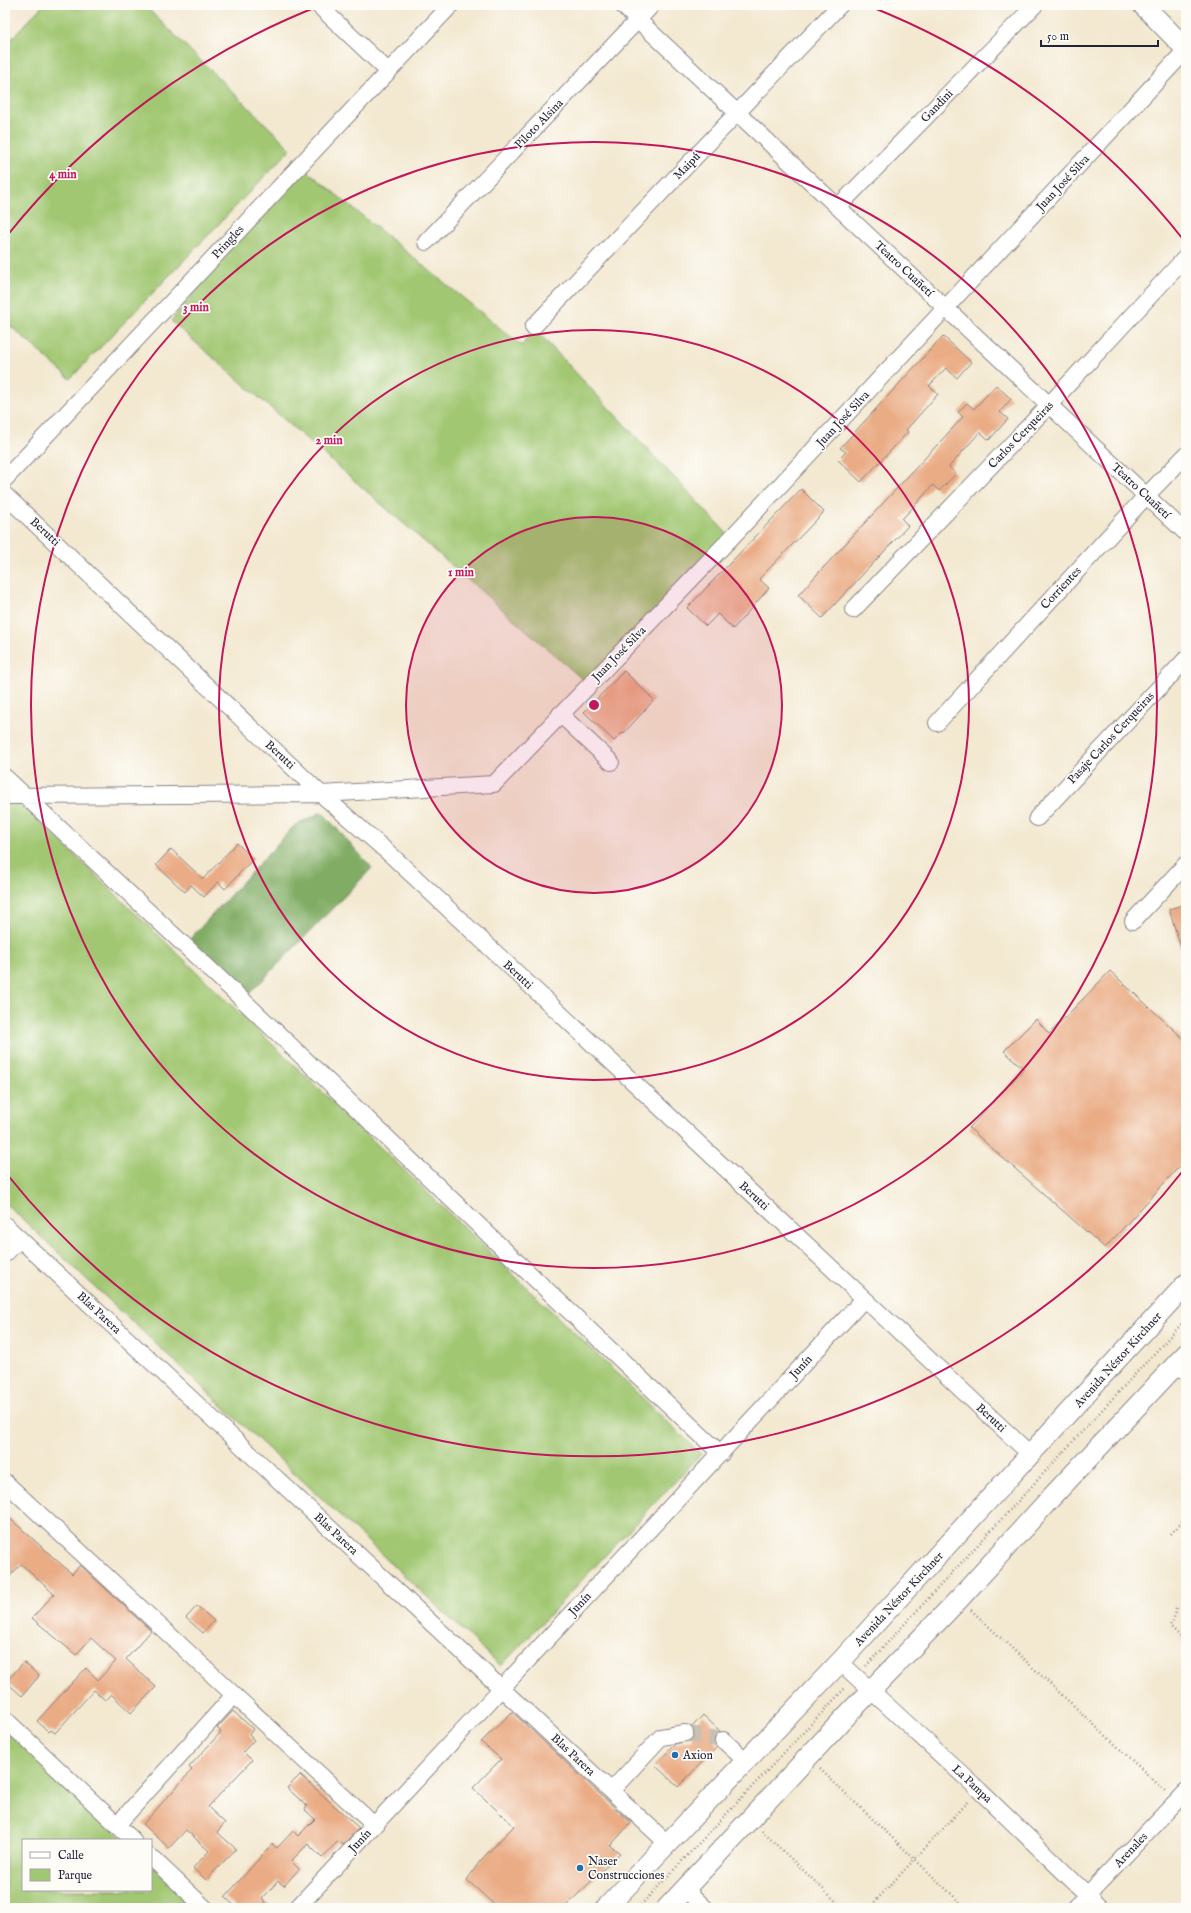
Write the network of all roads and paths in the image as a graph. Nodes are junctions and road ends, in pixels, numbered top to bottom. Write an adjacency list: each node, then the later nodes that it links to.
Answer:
1 (318, 5): 10 (street)
2 (451, 5): 10 (street, Pringles)
3 (622, 5): 8 (street, Teatro Cuañetí)
4 (652, 5): 8 (street, Piloto Alsina)
5 (840, 5): 11 (street, Maipú)
6 (1035, 5): 12 (street, Gandini)
7 (1143, 5): 9 (main road)
8 (638, 20): 11 (street, Teatro Cuañetí); 13 (street, Piloto Alsina)
9 (1186, 49): 15 (street, Juan José Silva)
10 (388, 71): 19 (street, Pringles)
11 (737, 113): 12 (street, Teatro Cuañetí); 16 (street, Maipú)
12 (838, 207): 15 (street, Teatro Cuañetí)
13 (426, 242)
14 (1186, 257): 17 (street, Carlos Cerqueiras)
15 (947, 309): 17 (street, Teatro Cuañetí); 25 (street, Juan José Silva)
16 (533, 327)
17 (1049, 405): 21 (street, Teatro Cuañetí); 23 (street, Carlos Cerqueiras)
18 (1186, 455): 21 (street, Corrientes)
19 (5, 478)
20 (5, 495): 29 (street, Berutti)
21 (1146, 496): 22 (street, Teatro Cuañetí); 26 (street, Corrientes)
22 (1186, 533)
23 (853, 610)
24 (1186, 659): 32 (street, Pasaje Carlos Cerqueiras)
25 (560, 714): 27 (street); 29 (street, Juan José Silva)
26 (937, 723)
27 (611, 762)
28 (5, 777): 30 (street)
29 (321, 794): 30 (street); 39 (street, Berutti)
30 (24, 795): 31 (street); 42 (street)
31 (5, 796)
32 (1037, 818)
33 (1186, 864): 34 (street)
34 (1133, 921)
35 (5, 1225): 36 (street, Blas Parera)
36 (20, 1239): 37 (street); 52 (street, Blas Parera)
37 (5, 1254)
38 (1186, 1284): 43 (main road, Avenida Néstor Kirchner)
39 (864, 1299): 42 (street, Junín); 43 (street, Berutti)
40 (1186, 1319): 51 (path)
41 (1183, 1363): 47 (main road)
42 (721, 1454): 52 (street, Junín)
43 (1031, 1455): 50 (main road, Avenida Néstor Kirchner)
44 (5, 1482): 54 (street)
45 (1186, 1517): 46 (path)
46 (1171, 1534)
47 (959, 1599): 53 (main road); 62 (path)
48 (1176, 1609): 49 (path)
49 (1186, 1642)
50 (840, 1662): 51 (street, La Pampa); 59 (main road, Avenida Néstor Kirchner)
51 (856, 1676): 53 (street, La Pampa); 75 (path)
52 (501, 1688): 60 (street, Blas Parera); 65 (street, Junín)
53 (871, 1690): 58 (main road); 61 (street, La Pampa)
54 (234, 1695): 64 (street); 65 (street)
55 (5, 1719): 64 (street)
56 (685, 1733): 60 (street)
57 (723, 1740): 59 (street)
58 (808, 1758): 63 (main road); 69 (path)
59 (745, 1760): 67 (main road, Avenida Néstor Kirchner)
60 (612, 1790): 67 (street, Blas Parera)
61 (979, 1790): 69 (path); 71 (street, La Pampa)
62 (1181, 1796): 71 (street, Arenales)
63 (750, 1819): 70 (main road); 78 (path)
64 (117, 1825): 66 (street)
65 (374, 1825): 73 (street, Junín)
66 (132, 1839)
67 (667, 1843): 74 (main road, Avenida Néstor Kirchner)
68 (152, 1858): 72 (street)
69 (915, 1859): 79 (path); 80 (path)
70 (685, 1889): 76 (main road); 77 (street)
71 (1088, 1895): 81 (street, Arenales); 82 (street, La Pampa)
72 (205, 1908)
73 (297, 1908)
74 (606, 1908)
75 (638, 1908)
76 (667, 1908)
77 (705, 1908)
78 (843, 1908)
79 (869, 1908)
80 (966, 1908)
81 (1075, 1908)
82 (1101, 1908)

